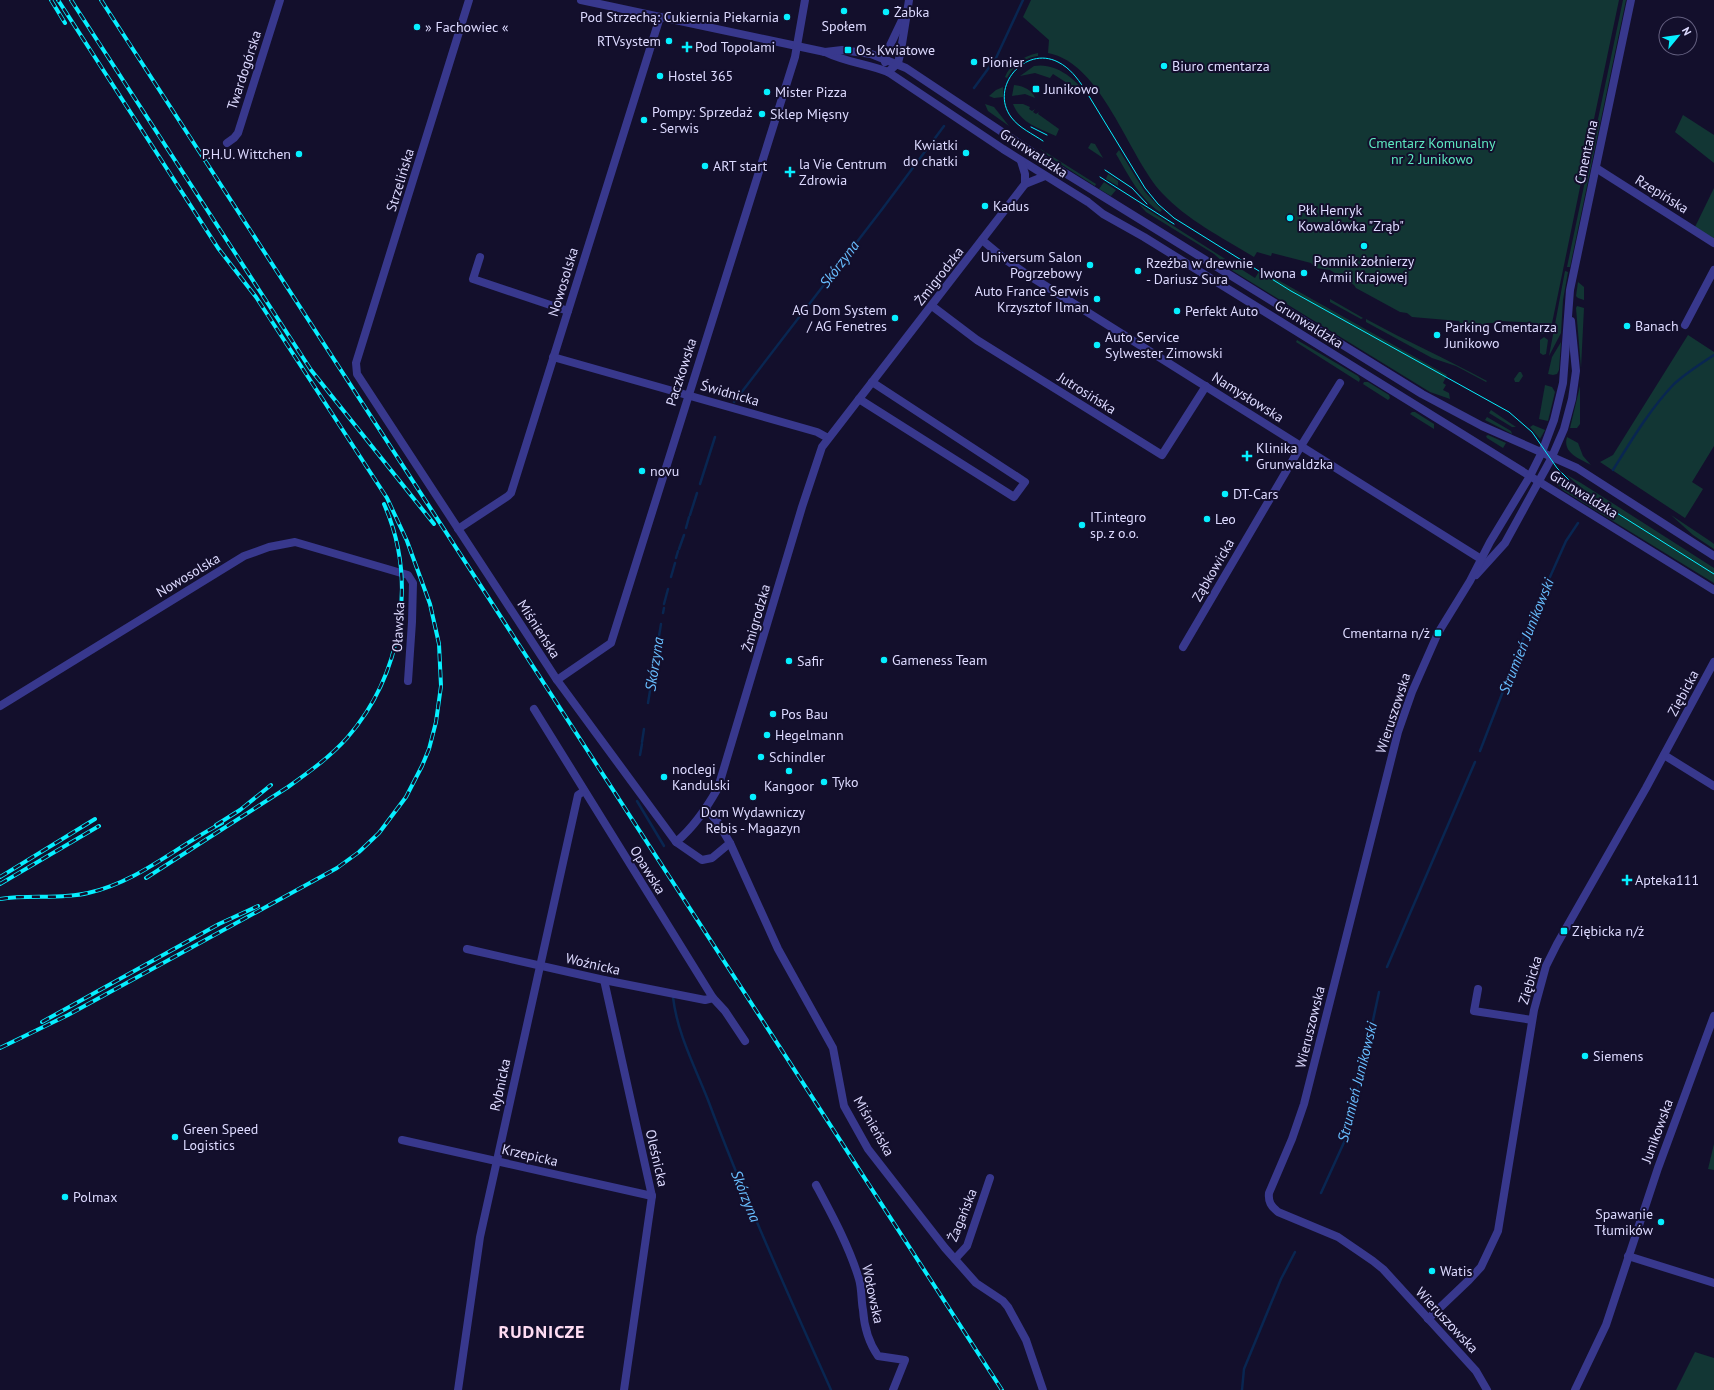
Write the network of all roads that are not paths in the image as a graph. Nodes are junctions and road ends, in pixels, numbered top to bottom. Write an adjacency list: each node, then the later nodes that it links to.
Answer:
1 (280, 0): 13 (street, Twardogórska)
2 (470, 0): 27 (street, Strzelińska)
3 (581, 0): 7 (street, Grunwaldzka)
4 (805, 0): 8 (street, Paczkowska)
5 (1631, 0): 15 (street, Cmentarna)
6 (908, 4): 10 (street); 11 (street)
7 (660, 17): 8 (street, Grunwaldzka); 23 (street, Nowosolska)
8 (797, 47): 9 (street, Grunwaldzka); 31 (street, Paczkowska)
9 (825, 52): 10 (street, Grunwaldzka); 12 (street, Grunwaldzka)
10 (884, 58): 11 (street, Grunwaldzka); 12 (street)
11 (898, 63): 12 (street); 35 (street, Grunwaldzka)
12 (888, 72): 14 (street, Grunwaldzka)
13 (227, 144)
14 (1021, 161): 16 (street, Grunwaldzka); 17 (street)
15 (1596, 168): 19 (street, Rzepińska); 24 (street, Cmentarna)
16 (1046, 176): 17 (street); 37 (street, Grunwaldzka)
17 (1025, 184): 18 (street, Żmigrodzka)
18 (982, 240): 22 (street, Żmigrodzka); 30 (street, Namysłowska)
19 (1714, 243)
20 (480, 257): 23 (street)
21 (1714, 270): 25 (street)
22 (932, 306): 28 (street, Żmigrodzka); 30 (street, Jutrosińska)
23 (568, 310): 26 (street, Nowosolska)
24 (1569, 310): 35 (street, Cmentarna); 36 (street, Cmentarna)
25 (1685, 325)
26 (553, 357): 31 (street, Świdnicka); 39 (street, Nowosolska)
27 (355, 368): 39 (street, Miśnieńska)
28 (872, 382): 32 (street, Żmigrodzka); 32 (street)
29 (1340, 383): 34 (street, Ząbkowicka)
30 (1206, 386): 34 (street, Namysłowska)
31 (688, 395): 33 (street, Świdnicka); 47 (street, Paczkowska)
32 (859, 399): 33 (street, Żmigrodzka)
33 (828, 438): 54 (street, Żmigrodzka)
34 (1301, 446): 41 (street, Namysłowska); 45 (street, Ząbkowicka)
35 (1542, 452): 36 (street, Grunwaldzka); 37 (street, Wieruszowska)
36 (1553, 456): 38 (street, Cmentarna); 40 (street, Grunwaldzka)
37 (1530, 476): 38 (street, Grunwaldzka); 41 (street, Wieruszowska)
38 (1540, 482): 43 (street, Wieruszowska); 44 (street, Grunwaldzka)
39 (458, 529): 47 (street, Miśnieńska)
40 (1714, 556)
41 (1481, 559): 43 (street, Wieruszowska)
42 (408, 575): 48 (street, Oławska); 49 (street, Nowosolska)
43 (1470, 581): 73 (street, Wieruszowska)
44 (1714, 590)
45 (1183, 647)
46 (1714, 662): 51 (street, Ziębicka)
47 (557, 680): 55 (street, Miśnieńska)
48 (408, 681)
49 (0, 706)
50 (534, 710): 53 (street, Opawska)
51 (1664, 755): 52 (street); 63 (street, Ziębicka)
52 (1714, 786)
53 (584, 791): 58 (street, Rybnicka); 61 (street, Opawska)
54 (706, 809): 55 (street, Żmigrodzka); 56 (street, Miśnieńska)
55 (676, 842): 56 (street, Miśnieńska)
56 (730, 844): 71 (street, Miśnieńska)
57 (467, 949): 58 (street, Woźnicka)
58 (540, 964): 59 (street, Woźnicka); 66 (street, Rybnicka)
59 (604, 980): 61 (street, Woźnicka); 69 (street, Oleśnicka)
60 (1478, 989): 63 (street)
61 (713, 998): 64 (street, Opawska)
62 (1714, 1016): 70 (street, Junikowska)
63 (1532, 1020): 73 (street, Ziębicka)
64 (745, 1041)
65 (402, 1140): 66 (street, Krzepicka)
66 (497, 1161): 69 (street, Krzepicka); 74 (street, Rybnicka)
67 (990, 1178): 71 (street, Żagańska)
68 (816, 1185): 76 (street, Wołowska)
69 (652, 1196): 75 (street, Oleśnicka)
70 (1628, 1256): 72 (street); 79 (street, Junikowska)
71 (955, 1259): 77 (street, Miśnieńska)
72 (1714, 1283)
73 (1428, 1319): 78 (street, Wieruszowska)
74 (458, 1390)
75 (624, 1390)
76 (893, 1390)
77 (1043, 1390)
78 (1487, 1390)
79 (1575, 1390)

